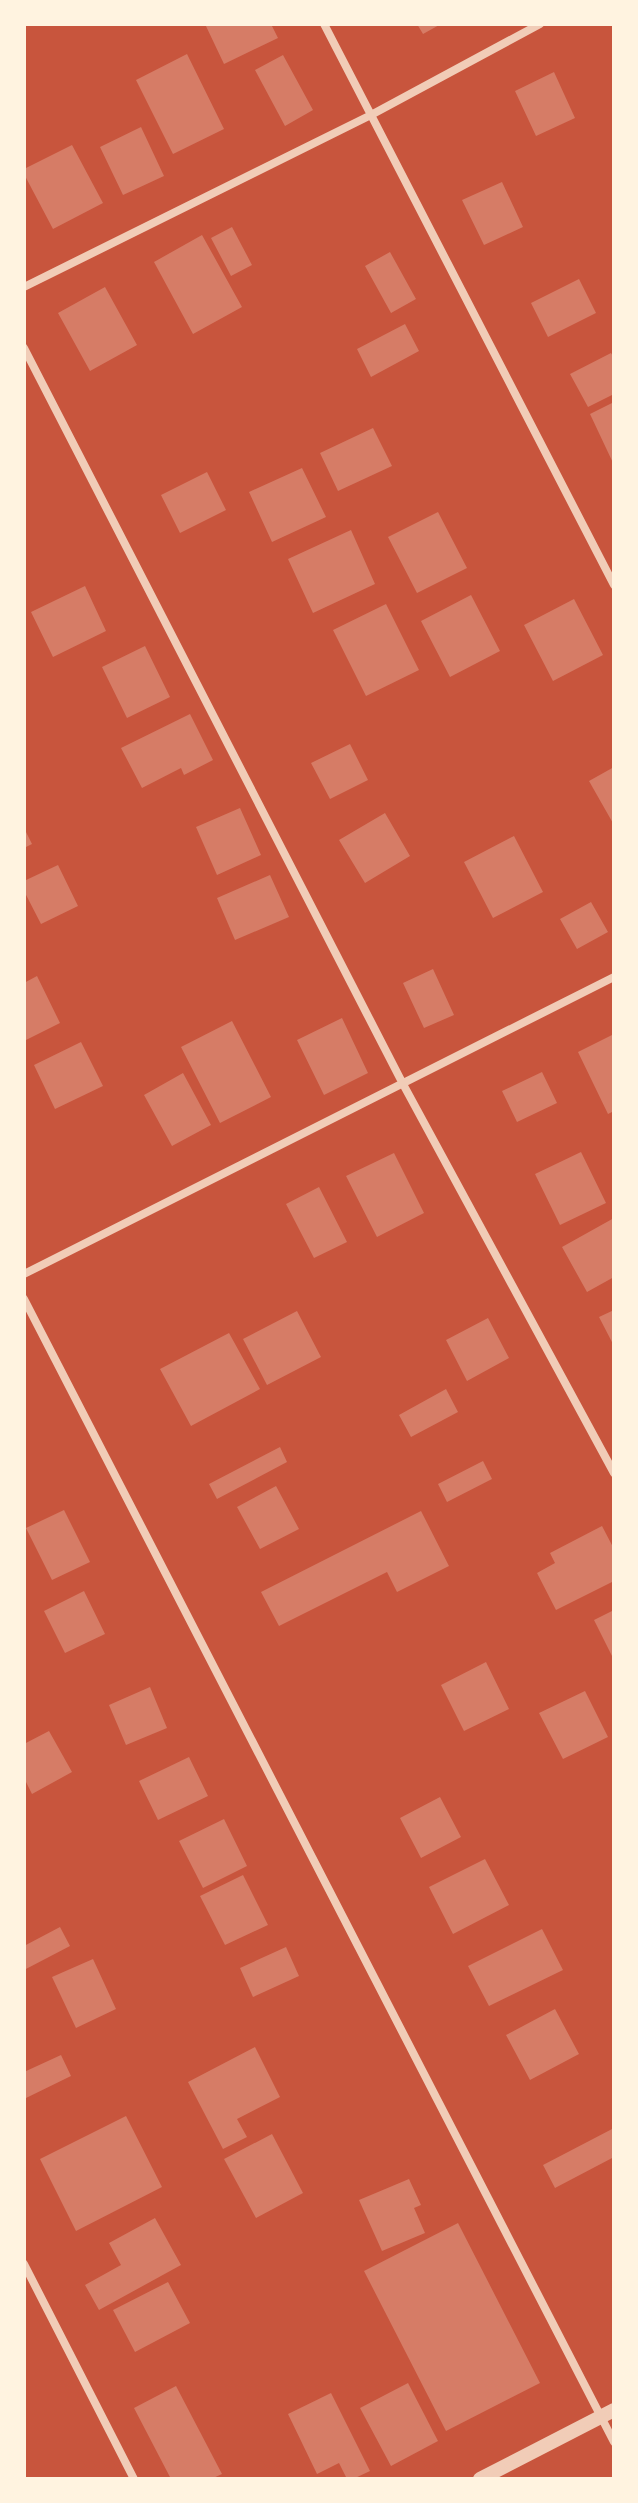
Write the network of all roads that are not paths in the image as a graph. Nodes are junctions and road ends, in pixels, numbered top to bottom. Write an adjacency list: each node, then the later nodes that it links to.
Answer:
1 (324, 24): 3 (street)
2 (540, 24): 3 (street)
3 (371, 115): 4 (street); 6 (street)
4 (24, 287)
5 (24, 348): 8 (street)
6 (614, 585)
7 (614, 977): 8 (street)
8 (403, 1084): 9 (street); 11 (street)
9 (24, 1274)
10 (24, 1299): 13 (street)
11 (614, 1473)
12 (24, 2264): 15 (street)
13 (607, 2414): 14 (street); 16 (street)
14 (614, 2442)
15 (134, 2479)
16 (480, 2479)

